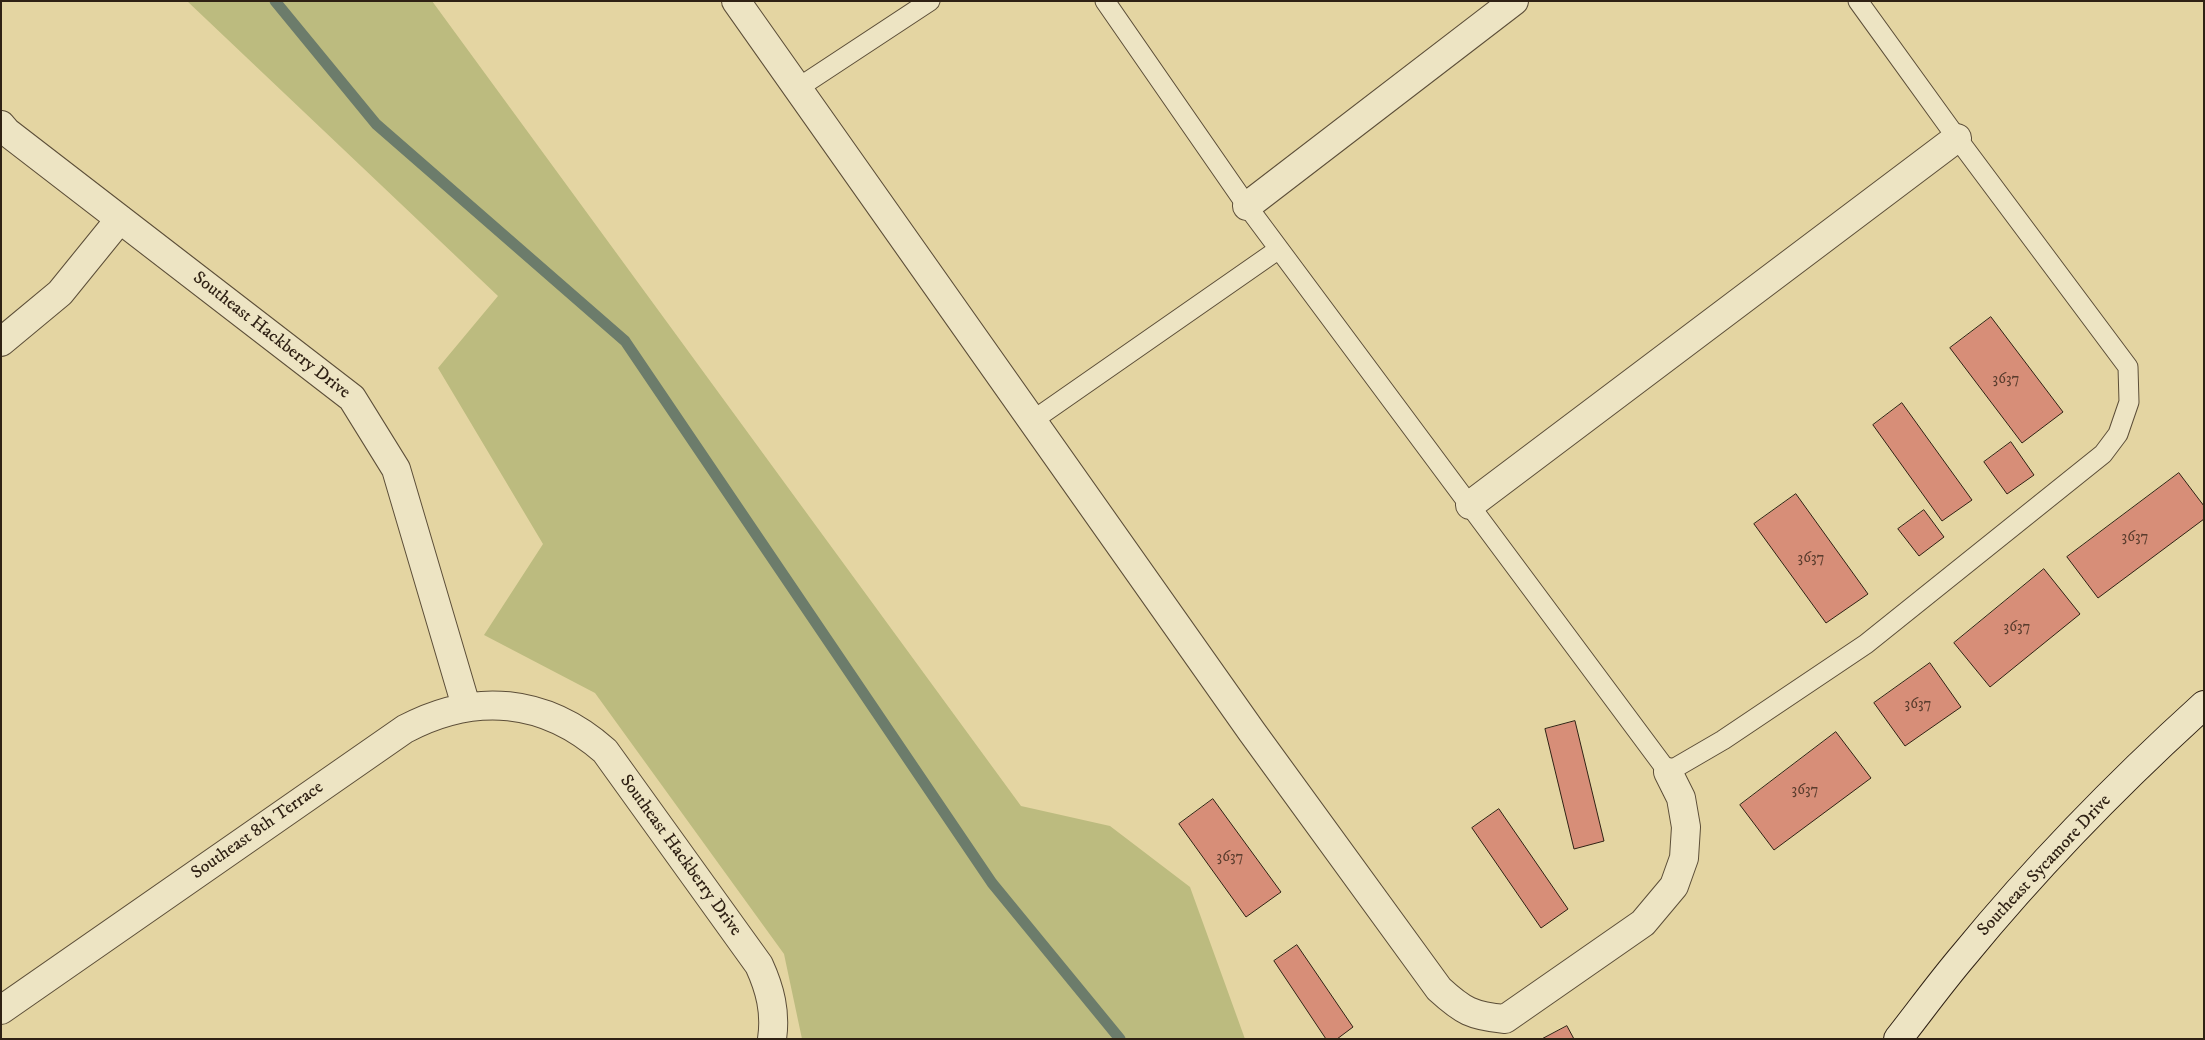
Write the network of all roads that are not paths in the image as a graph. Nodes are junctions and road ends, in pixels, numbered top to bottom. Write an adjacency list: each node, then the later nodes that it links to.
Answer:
1 (736, 1): 6 (street)
2 (930, 1): 6 (lane)
3 (1105, 1): 9 (lane)
4 (1514, 1): 9 (street)
5 (1858, 1): 8 (lane)
6 (798, 88): 13 (street)
7 (1, 125): 10 (street, Southeast Hackberry Drive)
8 (1957, 138): 14 (street); 18 (lane)
9 (1247, 206): 11 (lane)
10 (120, 219): 12 (street); 16 (street, Southeast Hackberry Drive)
11 (1279, 249): 13 (lane); 14 (lane)
12 (1, 342)
13 (1032, 421): 18 (street)
14 (1470, 506): 18 (lane)
15 (2204, 705): 21 (street, Southeast Sycamore Drive)
16 (466, 706): 17 (street, Southeast 8th Terrace); 19 (street, Southeast 8th Terrace)
17 (534, 710): 20 (street, Southeast Hackberry Drive)
18 (1668, 772)
19 (1, 1010)
20 (772, 1039)
21 (1898, 1039)

